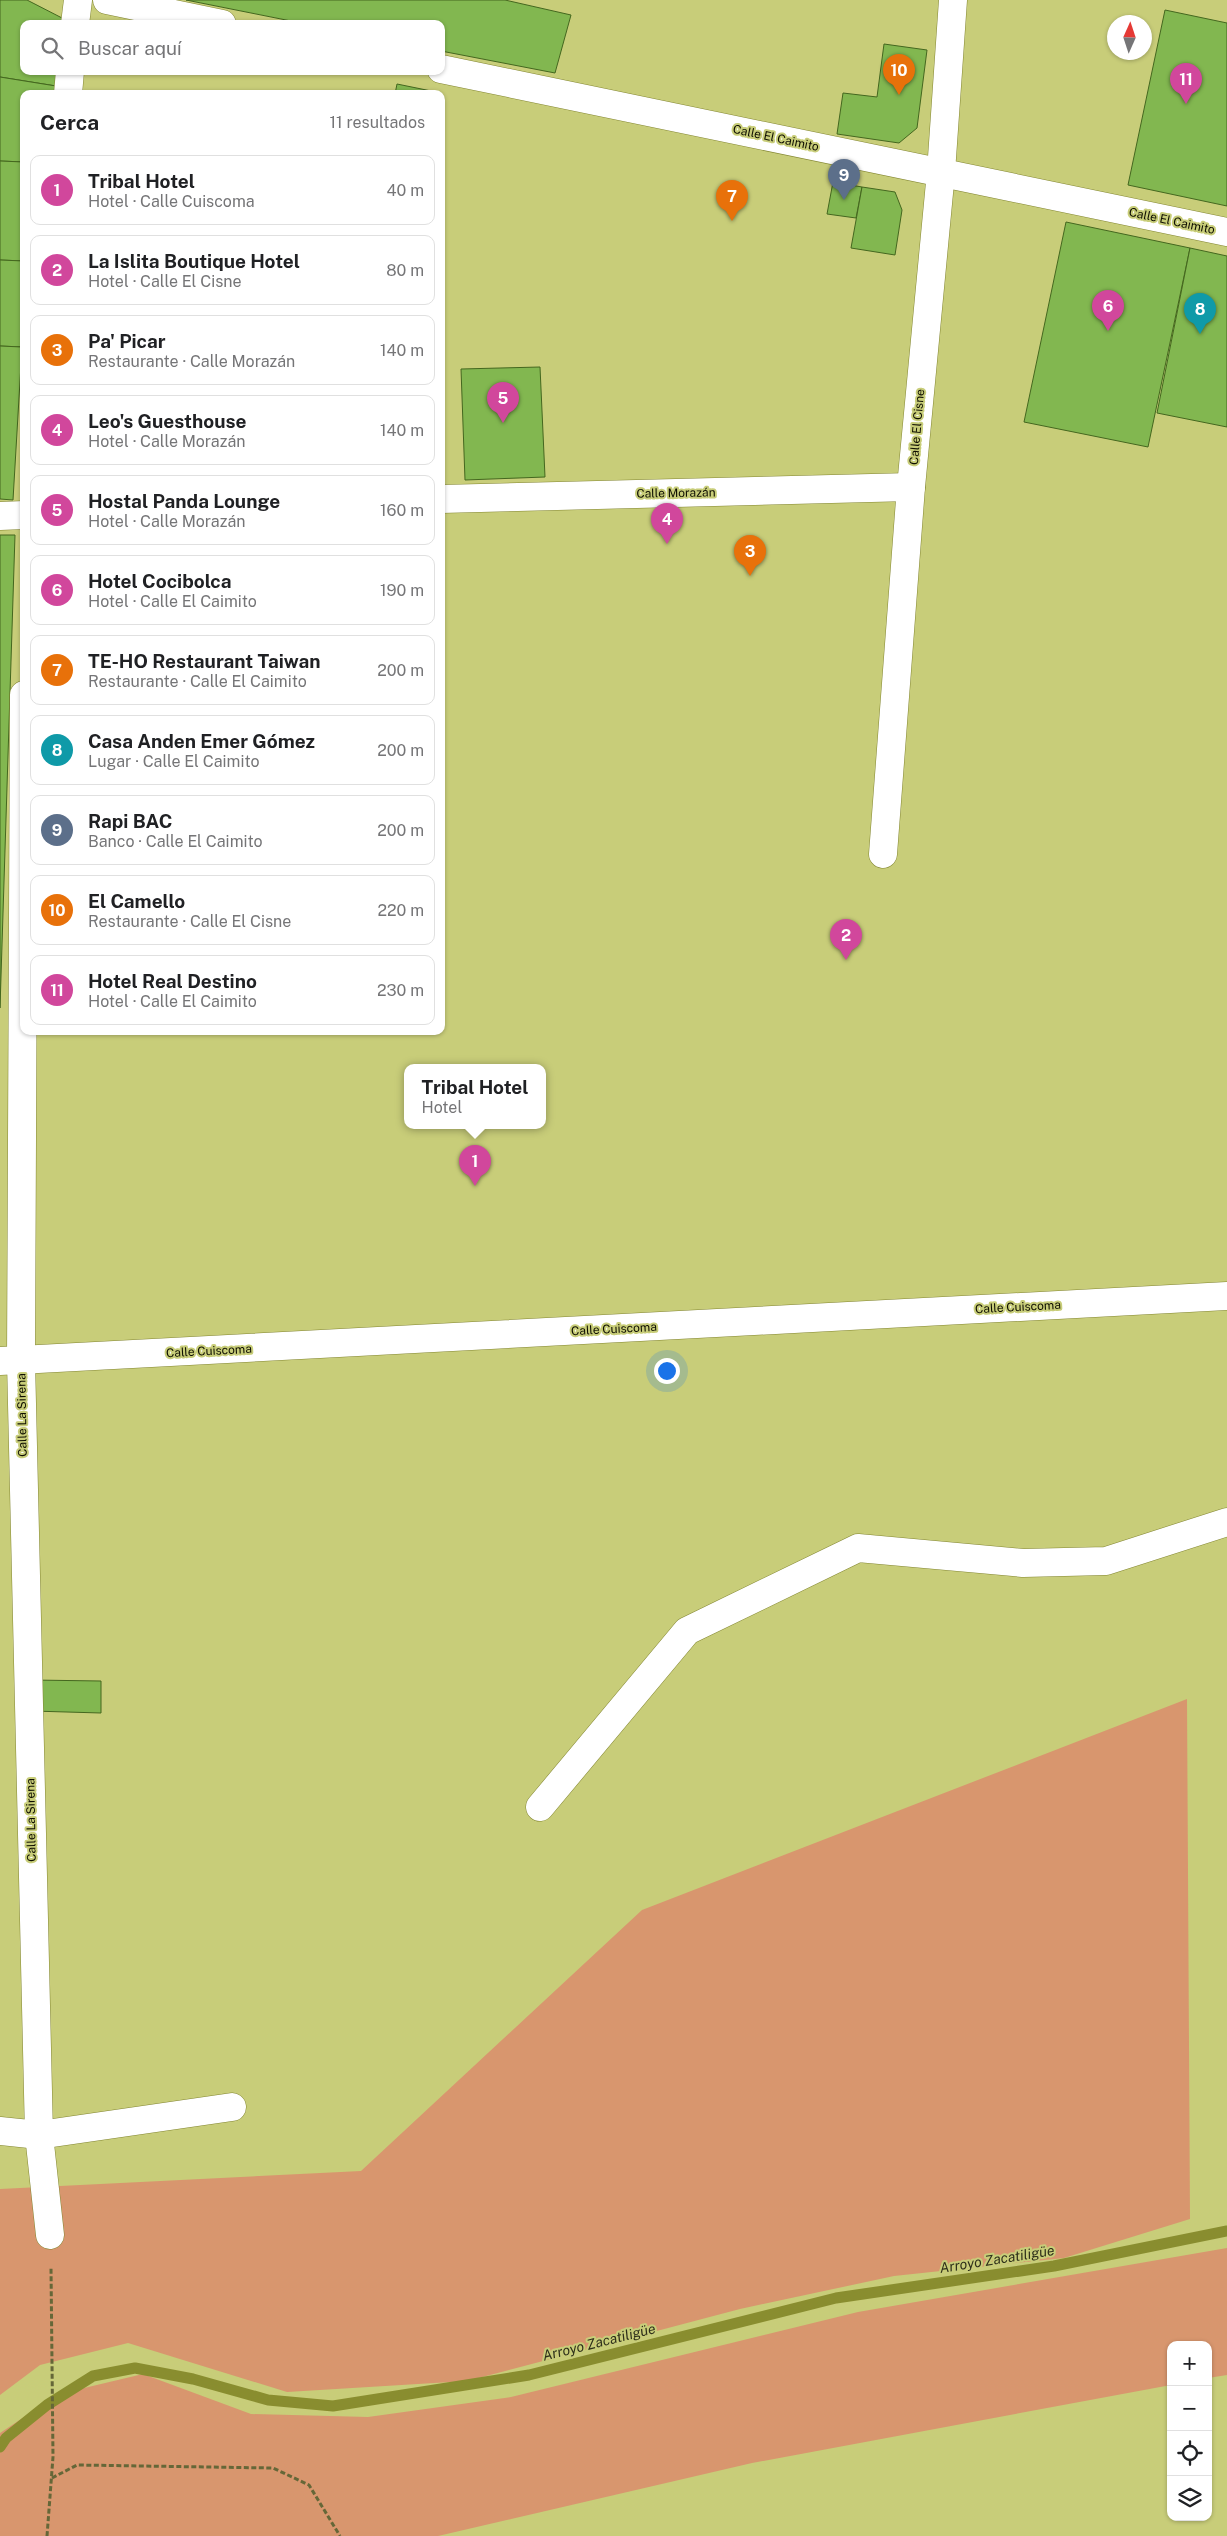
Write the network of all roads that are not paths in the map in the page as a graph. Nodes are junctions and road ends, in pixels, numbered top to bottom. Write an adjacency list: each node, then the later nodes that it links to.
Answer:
1 (78, 0): 4 (street)
2 (107, 0): 5 (street)
3 (953, 0): 9 (street, Calle El Cisne)
4 (76, 20)
5 (203, 20)
6 (445, 70): 9 (street, Calle El Caimito)
7 (70, 75): 8 (street)
8 (68, 90)
9 (942, 172): 10 (street, Calle El Caimito); 11 (street, Calle El Cisne)
10 (1227, 232)
11 (911, 487): 12 (street, Calle Morazán); 15 (street, Calle El Cisne)
12 (445, 499)
13 (20, 515): 14 (street)
14 (0, 516)
15 (883, 854)
16 (20, 885): 18 (street, Calle La Sirena)
17 (1227, 1296): 18 (street, Calle Cuiscoma)
18 (10, 1361): 23 (street, Calle La Sirena)
19 (1227, 1522): 20 (street)
20 (540, 1807)
21 (232, 2108): 23 (street)
22 (0, 2131): 23 (street)
23 (39, 2135): 24 (street, Calle La Sirena)
24 (50, 2234)

